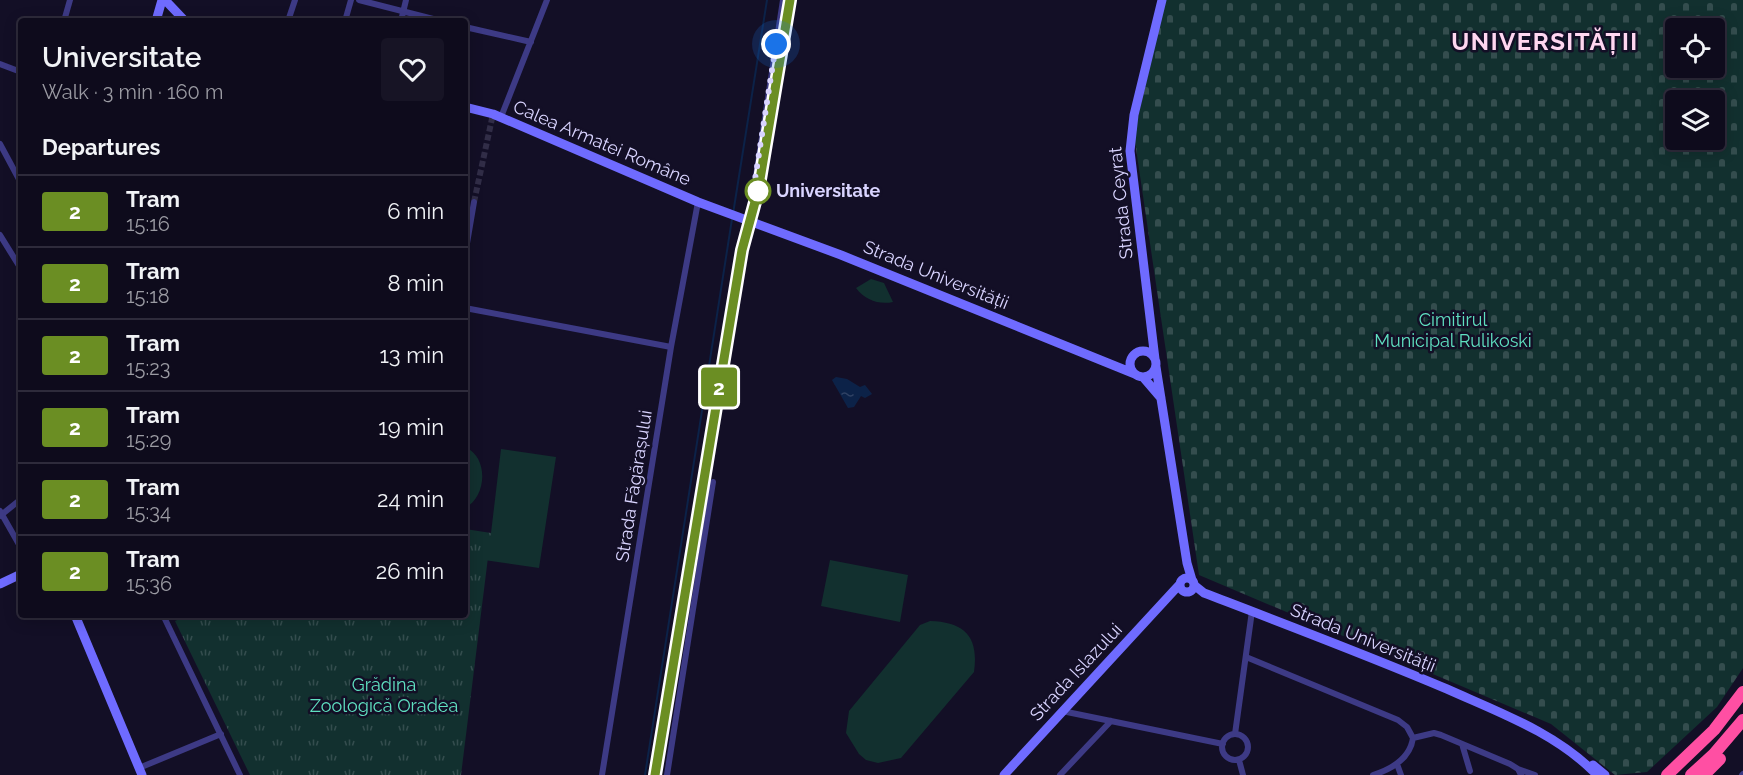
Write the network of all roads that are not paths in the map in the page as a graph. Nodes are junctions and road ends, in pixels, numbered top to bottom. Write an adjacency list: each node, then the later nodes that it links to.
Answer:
1 (70, 0): 12 (street)
2 (163, 0): 13 (main road); 14 (main road)
3 (174, 0): 15 (main road)
4 (295, 0): 16 (street)
5 (351, 0): 17 (street)
6 (359, 0): 11 (street)
7 (406, 0): 11 (street)
8 (548, 0): 21 (street)
9 (783, 0): 30 (street)
10 (1162, 0): 35 (main road, Strada Ceyrat)
11 (403, 12): 18 (street); 19 (street)
12 (65, 18)
13 (157, 18)
14 (182, 18)
15 (183, 18)
16 (289, 18)
17 (346, 18)
18 (402, 18)
19 (428, 18)
20 (468, 28): 21 (street)
21 (531, 42): 25 (street)
22 (0, 64): 23 (street)
23 (18, 71)
24 (468, 108): 25 (main road, Calea Armatei Române)
25 (501, 117): 29 (main road, Calea Armatei Române)
26 (0, 144): 27 (street)
27 (18, 175)
28 (474, 202): 32 (street)
29 (698, 202): 30 (main road, Calea Armatei Române); 36 (street, Strada Făgărașului)
30 (747, 221): 39 (main road, Strada Universității)
31 (0, 236): 33 (street)
32 (468, 237)
33 (18, 265)
34 (468, 309): 36 (street)
35 (1154, 333): 37 (main road); 38 (main road, Strada Ceyrat)
36 (671, 347): 74 (street, Strada Făgărașului)
37 (1135, 355): 38 (main road); 39 (main road); 40 (main road)
38 (1156, 363): 40 (main road); 41 (main road)
39 (1113, 366): 40 (main road, Strada Universității)
40 (1139, 376): 41 (main road)
41 (1162, 400): 50 (main road)
42 (713, 482): 75 (street)
43 (18, 501): 44 (street)
44 (1, 514): 46 (street)
45 (18, 534): 46 (street)
46 (15, 537): 47 (street)
47 (18, 542)
48 (18, 576): 49 (main road)
49 (0, 585)
50 (1187, 585): 51 (main road, Strada Universității); 57 (main road, Strada Islazului)
51 (1252, 611): 54 (street); 58 (main road, Strada Universității)
52 (76, 618): 70 (main road)
53 (164, 618): 62 (street)
54 (1246, 657): 63 (street); 64 (street)
55 (1743, 692): 83 (highway)
56 (1743, 705): 84 (highway)
57 (1062, 711): 60 (street); 76 (main road, Strada Islazului)
58 (1509, 716): 81 (main road, Strada Universității); 82 (main road, Strada Universității)
59 (1743, 720): 85 (highway)
60 (1111, 721): 65 (street); 72 (street)
61 (1743, 733): 86 (highway)
62 (221, 734): 70 (street); 73 (street)
63 (1235, 734): 65 (street); 67 (street)
64 (1413, 738): 66 (street); 68 (street)
65 (1223, 744): 67 (street)
66 (1462, 744): 69 (street); 71 (street)
67 (1239, 760): 77 (street)
68 (1397, 764): 78 (street); 79 (street)
69 (1470, 771)
70 (140, 772)
71 (1520, 772): 80 (street)
72 (1064, 774)
73 (240, 775)
74 (602, 775)
75 (667, 775)
76 (1004, 775)
77 (1244, 775)
78 (1373, 775)
79 (1401, 775)
80 (1534, 775)
81 (1597, 775)
82 (1605, 775)
83 (1667, 775)
84 (1677, 775)
85 (1691, 775)
86 (1704, 775)

